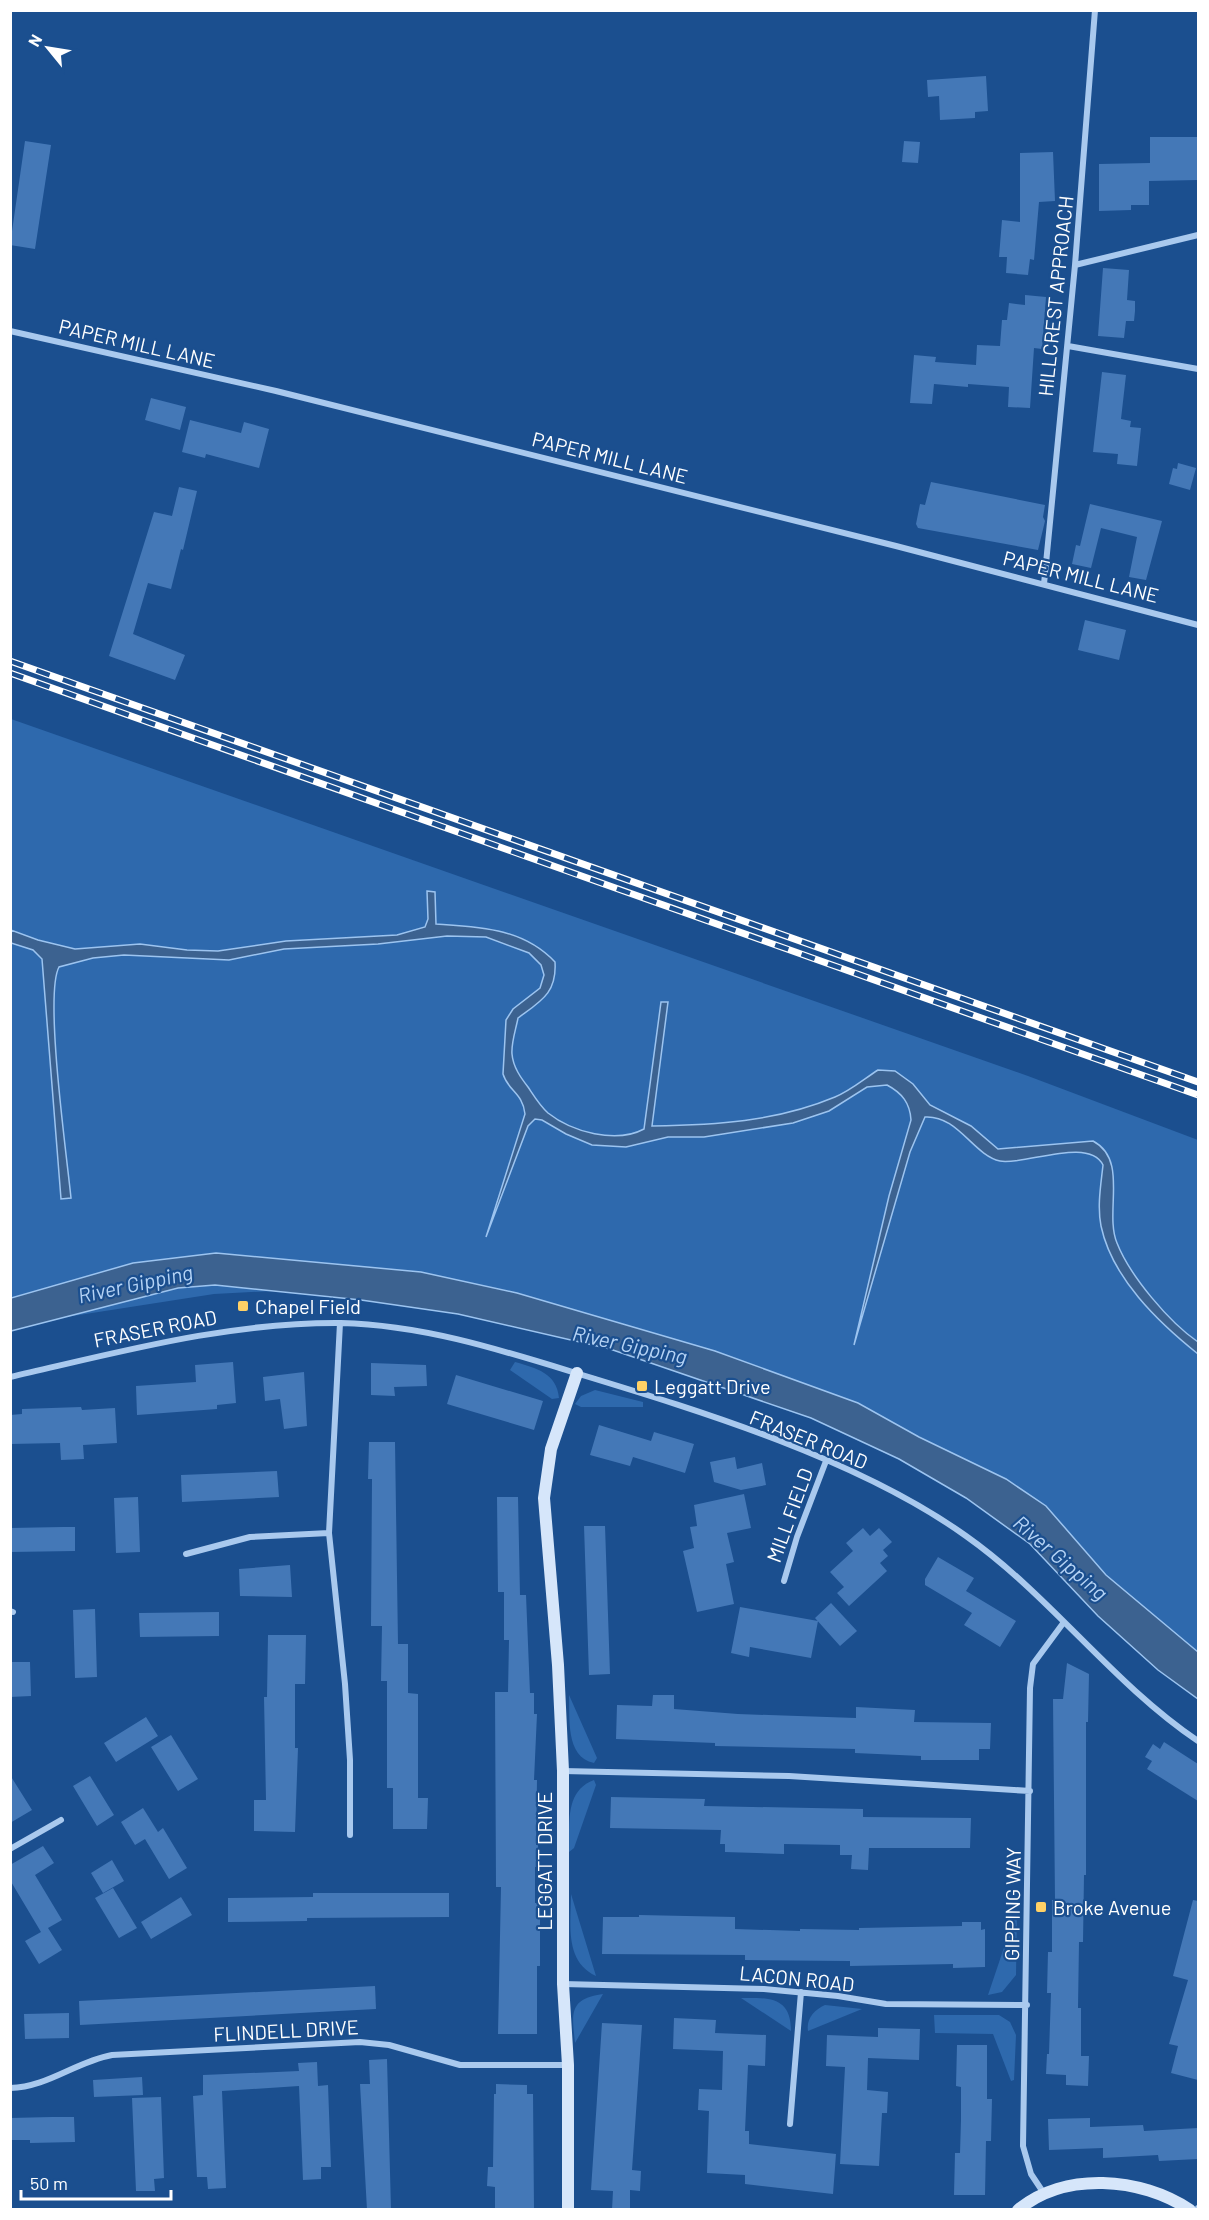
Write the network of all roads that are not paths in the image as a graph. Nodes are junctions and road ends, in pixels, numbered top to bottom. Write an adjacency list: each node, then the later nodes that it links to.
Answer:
1 (1095, 10): 3 (street, HILLCREST APPROACH)
2 (1198, 235): 3 (street)
3 (1075, 264): 5 (street, HILLCREST APPROACH)
4 (10, 331): 7 (street, PAPER MILL LANE)
5 (1068, 346): 6 (street); 7 (street, HILLCREST APPROACH)
6 (1198, 369)
7 (1044, 584): 8 (street, PAPER MILL LANE)
8 (1198, 625)
9 (340, 1323): 10 (street, FRASER ROAD); 11 (street, FRASER ROAD); 13 (street)
10 (577, 1373): 12 (street, FRASER ROAD); 18 (street, LEGGATT DRIVE)
11 (10, 1377)
12 (826, 1461): 15 (street, MILL FIELD); 16 (street, FRASER ROAD)
13 (329, 1533): 14 (street); 21 (street)
14 (186, 1554)
15 (784, 1581)
16 (1064, 1622): 17 (street, FRASER ROAD); 19 (street, GIPPING WAY)
17 (1198, 1741)
18 (563, 1771): 19 (street); 23 (street, LEGGATT DRIVE)
19 (1030, 1791): 25 (street, GIPPING WAY)
20 (61, 1820): 22 (street)
21 (350, 1835)
22 (10, 1849)
23 (563, 1984): 24 (street, LACON ROAD); 26 (street, LEGGATT DRIVE)
24 (801, 1992): 25 (street, LACON ROAD); 28 (street)
25 (1027, 2005): 29 (street, GIPPING WAY)
26 (568, 2065): 27 (street, FLINDELL DRIVE); 30 (street, LEGGATT DRIVE)
27 (10, 2088)
28 (790, 2124)
29 (1043, 2192): 31 (street); 32 (street)
30 (568, 2210)
31 (1018, 2210)
32 (1190, 2210)

